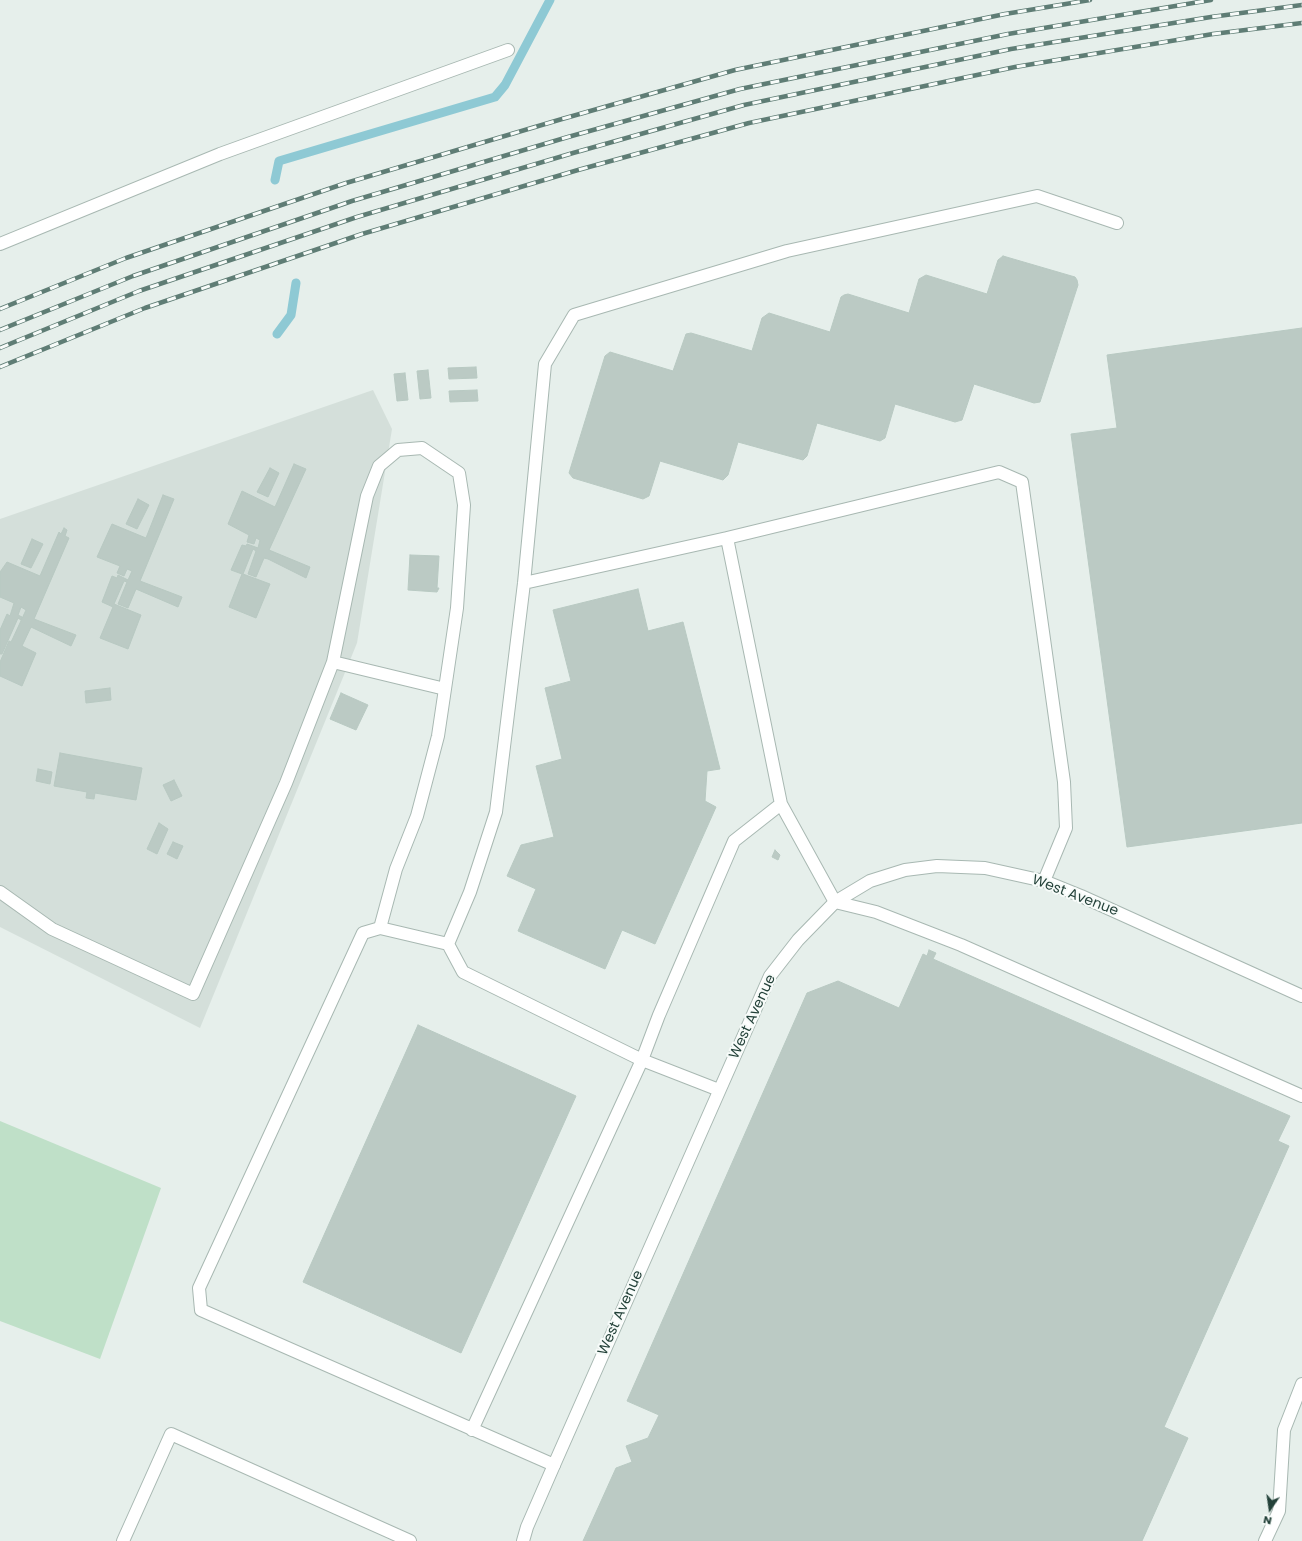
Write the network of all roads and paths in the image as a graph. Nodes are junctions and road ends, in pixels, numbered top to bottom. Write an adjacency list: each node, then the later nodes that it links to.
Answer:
1 (508, 50): 3 (street)
2 (1118, 223): 5 (street)
3 (0, 244)
4 (727, 538): 5 (street); 8 (street); 9 (street)
5 (524, 583): 13 (street)
6 (333, 662): 7 (street); 7 (street); 10 (street)
7 (445, 689): 12 (street)
8 (781, 804): 11 (street); 15 (street)
9 (1044, 881): 11 (street, West Avenue); 14 (street, West Avenue)
10 (0, 892)
11 (835, 902): 16 (street, West Avenue); 17 (street)
12 (380, 928): 13 (street); 19 (street)
13 (448, 944): 15 (street)
14 (1302, 996)
15 (642, 1060): 16 (street); 19 (street)
16 (719, 1090): 20 (street, West Avenue)
17 (1302, 1096)
18 (1302, 1384): 25 (street)
19 (472, 1430): 20 (street)
20 (554, 1464): 24 (street, West Avenue)
21 (395, 1538): 22 (street); 23 (street)
22 (123, 1541)
23 (410, 1541)
24 (523, 1541)
25 (1265, 1541)

